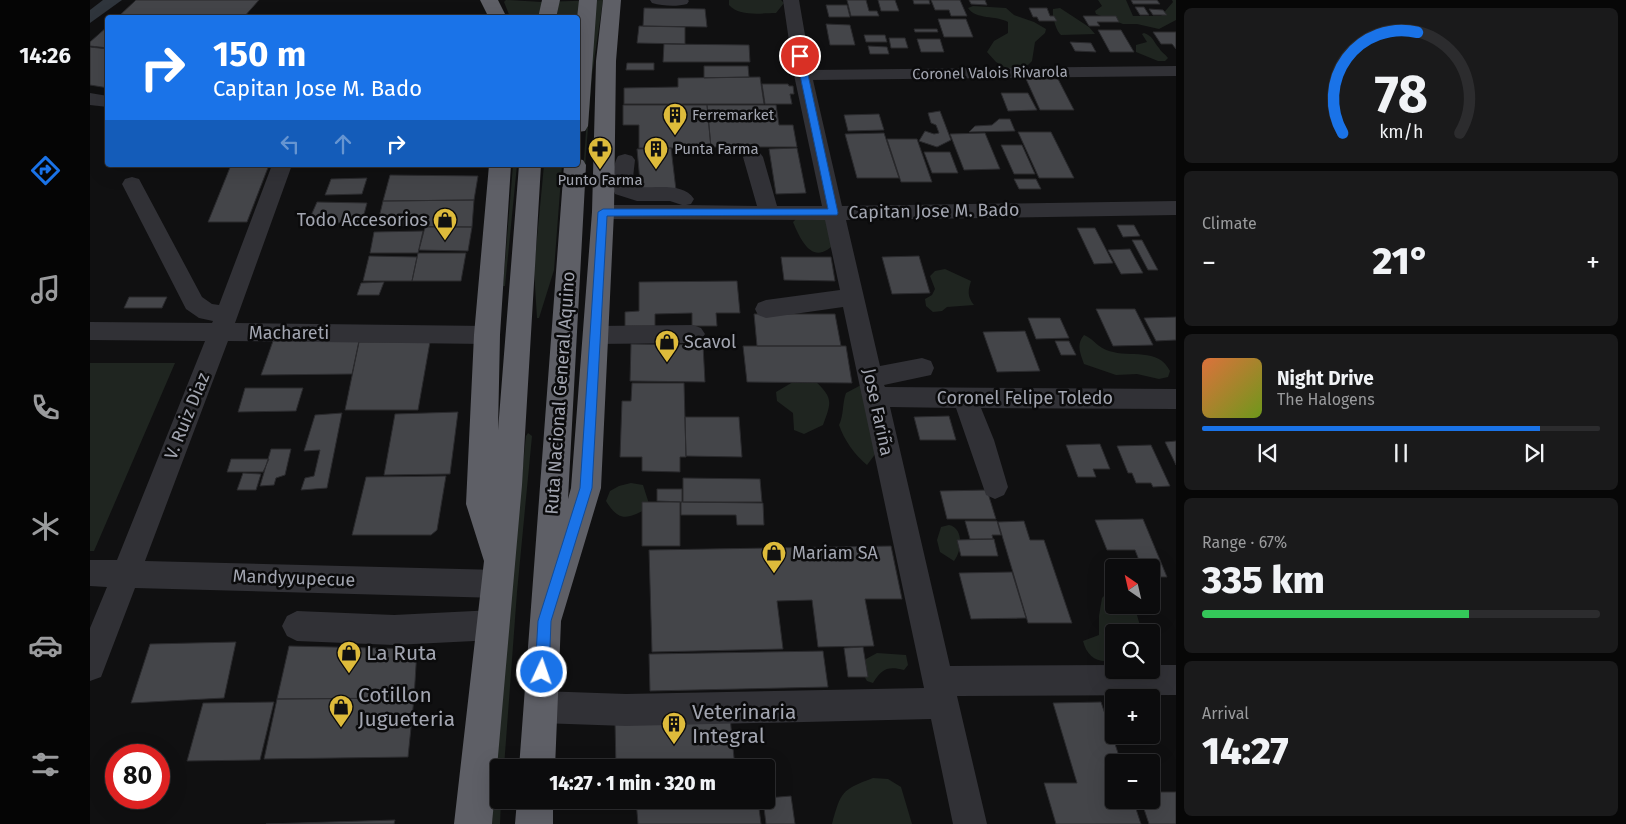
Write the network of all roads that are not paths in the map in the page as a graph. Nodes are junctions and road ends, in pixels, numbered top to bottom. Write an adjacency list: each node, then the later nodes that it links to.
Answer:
1 (488, 0): 8 (highway)
2 (551, 0): 9 (highway)
3 (588, 0): 12 (highway)
4 (612, 0): 19 (highway, Ruta Nacional General Aquino)
5 (658, 0): 7 (street)
6 (791, 0): 11 (street, Jose Fariña)
7 (681, 1)
8 (496, 15)
9 (548, 15)
10 (1176, 71): 11 (street, Coronel Valois Rivarola)
11 (804, 75): 25 (street, Jose Fariña)
12 (580, 94)
13 (753, 157): 24 (street)
14 (625, 160): 19 (street)
15 (281, 167): 28 (street, V. Ruiz Diaz)
16 (500, 167): 31 (highway)
17 (530, 167): 40 (highway)
18 (575, 167): 41 (highway, Ruta Nacional General Aquino)
19 (612, 183): 22 (highway, Ruta Nacional General Aquino); 23 (street)
20 (132, 184): 28 (street)
21 (1176, 208): 25 (street, Capitan Jose M. Bado)
22 (603, 212): 23 (street, Capitan Jose M. Bado); 32 (highway, Ruta Nacional General Aquino)
23 (690, 212): 24 (street, Capitan Jose M. Bado)
24 (769, 212): 25 (street, Capitan Jose M. Bado)
25 (834, 213): 26 (street, Jose Fariña)
26 (852, 297): 27 (street); 34 (street, Jose Fariña)
27 (766, 310)
28 (224, 323): 29 (street, Machareti); 31 (street, Machareti); 39 (street, V. Ruiz Diaz)
29 (90, 331)
30 (692, 334): 32 (street)
31 (487, 335): 40 (highway)
32 (595, 335): 41 (highway, Ruta Nacional General Aquino)
33 (922, 368): 34 (street)
34 (873, 387): 35 (street, Coronel Felipe Toledo); 46 (street, Jose Fariña)
35 (965, 398): 36 (street, Coronel Felipe Toledo); 37 (street)
36 (1176, 399)
37 (995, 487)
38 (90, 573): 39 (street, Mandyyupecue)
39 (126, 573): 40 (street, Mandyyupecue); 44 (street, V. Ruiz Diaz)
40 (500, 577): 42 (highway)
41 (544, 621): 47 (highway, Ruta Nacional General Aquino)
42 (494, 625): 43 (street); 50 (highway)
43 (297, 626)
44 (90, 666)
45 (1176, 680): 46 (street)
46 (940, 692): 47 (street); 52 (street, Jose Fariña)
47 (540, 707): 48 (highway, Ruta Nacional General Aquino)
48 (537, 759)
49 (535, 809): 51 (highway)
50 (473, 824)
51 (534, 824)
52 (970, 824)

